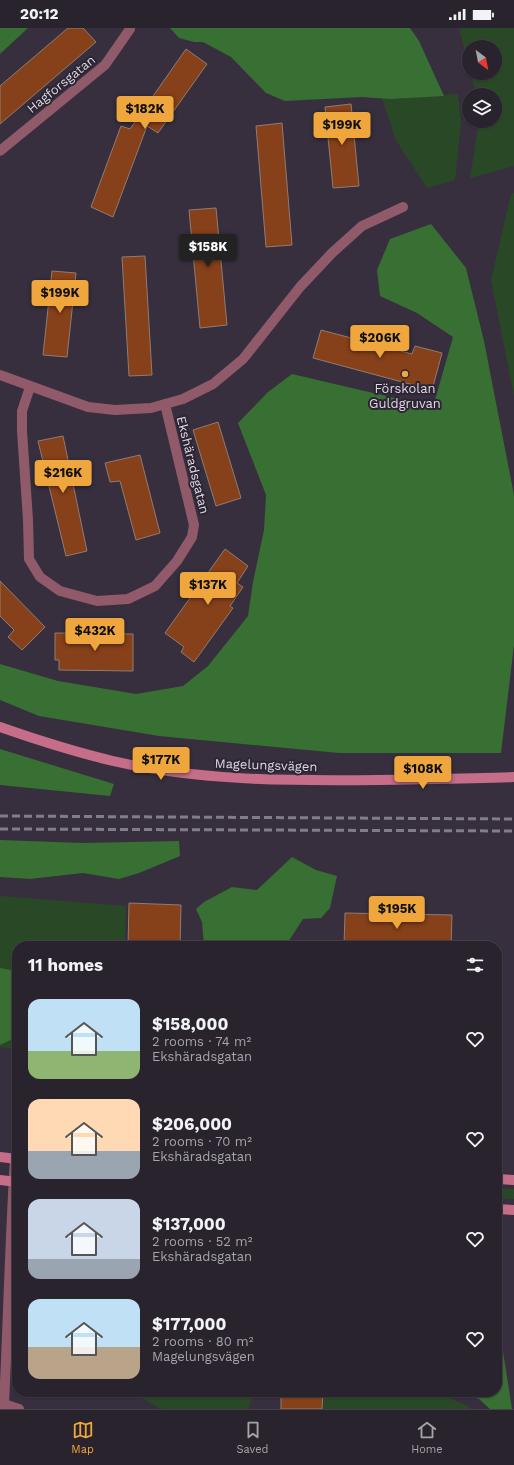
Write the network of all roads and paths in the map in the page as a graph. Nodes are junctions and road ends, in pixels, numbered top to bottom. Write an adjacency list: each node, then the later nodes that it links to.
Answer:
1 (130, 29): 2 (street, Hagforsgatan)
2 (0, 151)
3 (403, 206): 6 (street, Ekshäradsgatan)
4 (0, 375): 5 (street, Ekshäradsgatan)
5 (30, 387): 6 (street, Ekshäradsgatan); 6 (street, Ekshäradsgatan)
6 (164, 404)
7 (0, 726): 8 (main road, Magelungsvägen)
8 (514, 777)
9 (0, 1157): 10 (main road)
10 (12, 1158)
11 (502, 1179): 13 (main road)
12 (0, 1180): 14 (main road)
13 (514, 1180)
14 (12, 1182)
15 (502, 1209): 16 (main road)
16 (514, 1210)
17 (12, 1238): 18 (street)
18 (3, 1406): 19 (street)
19 (19, 1409)

